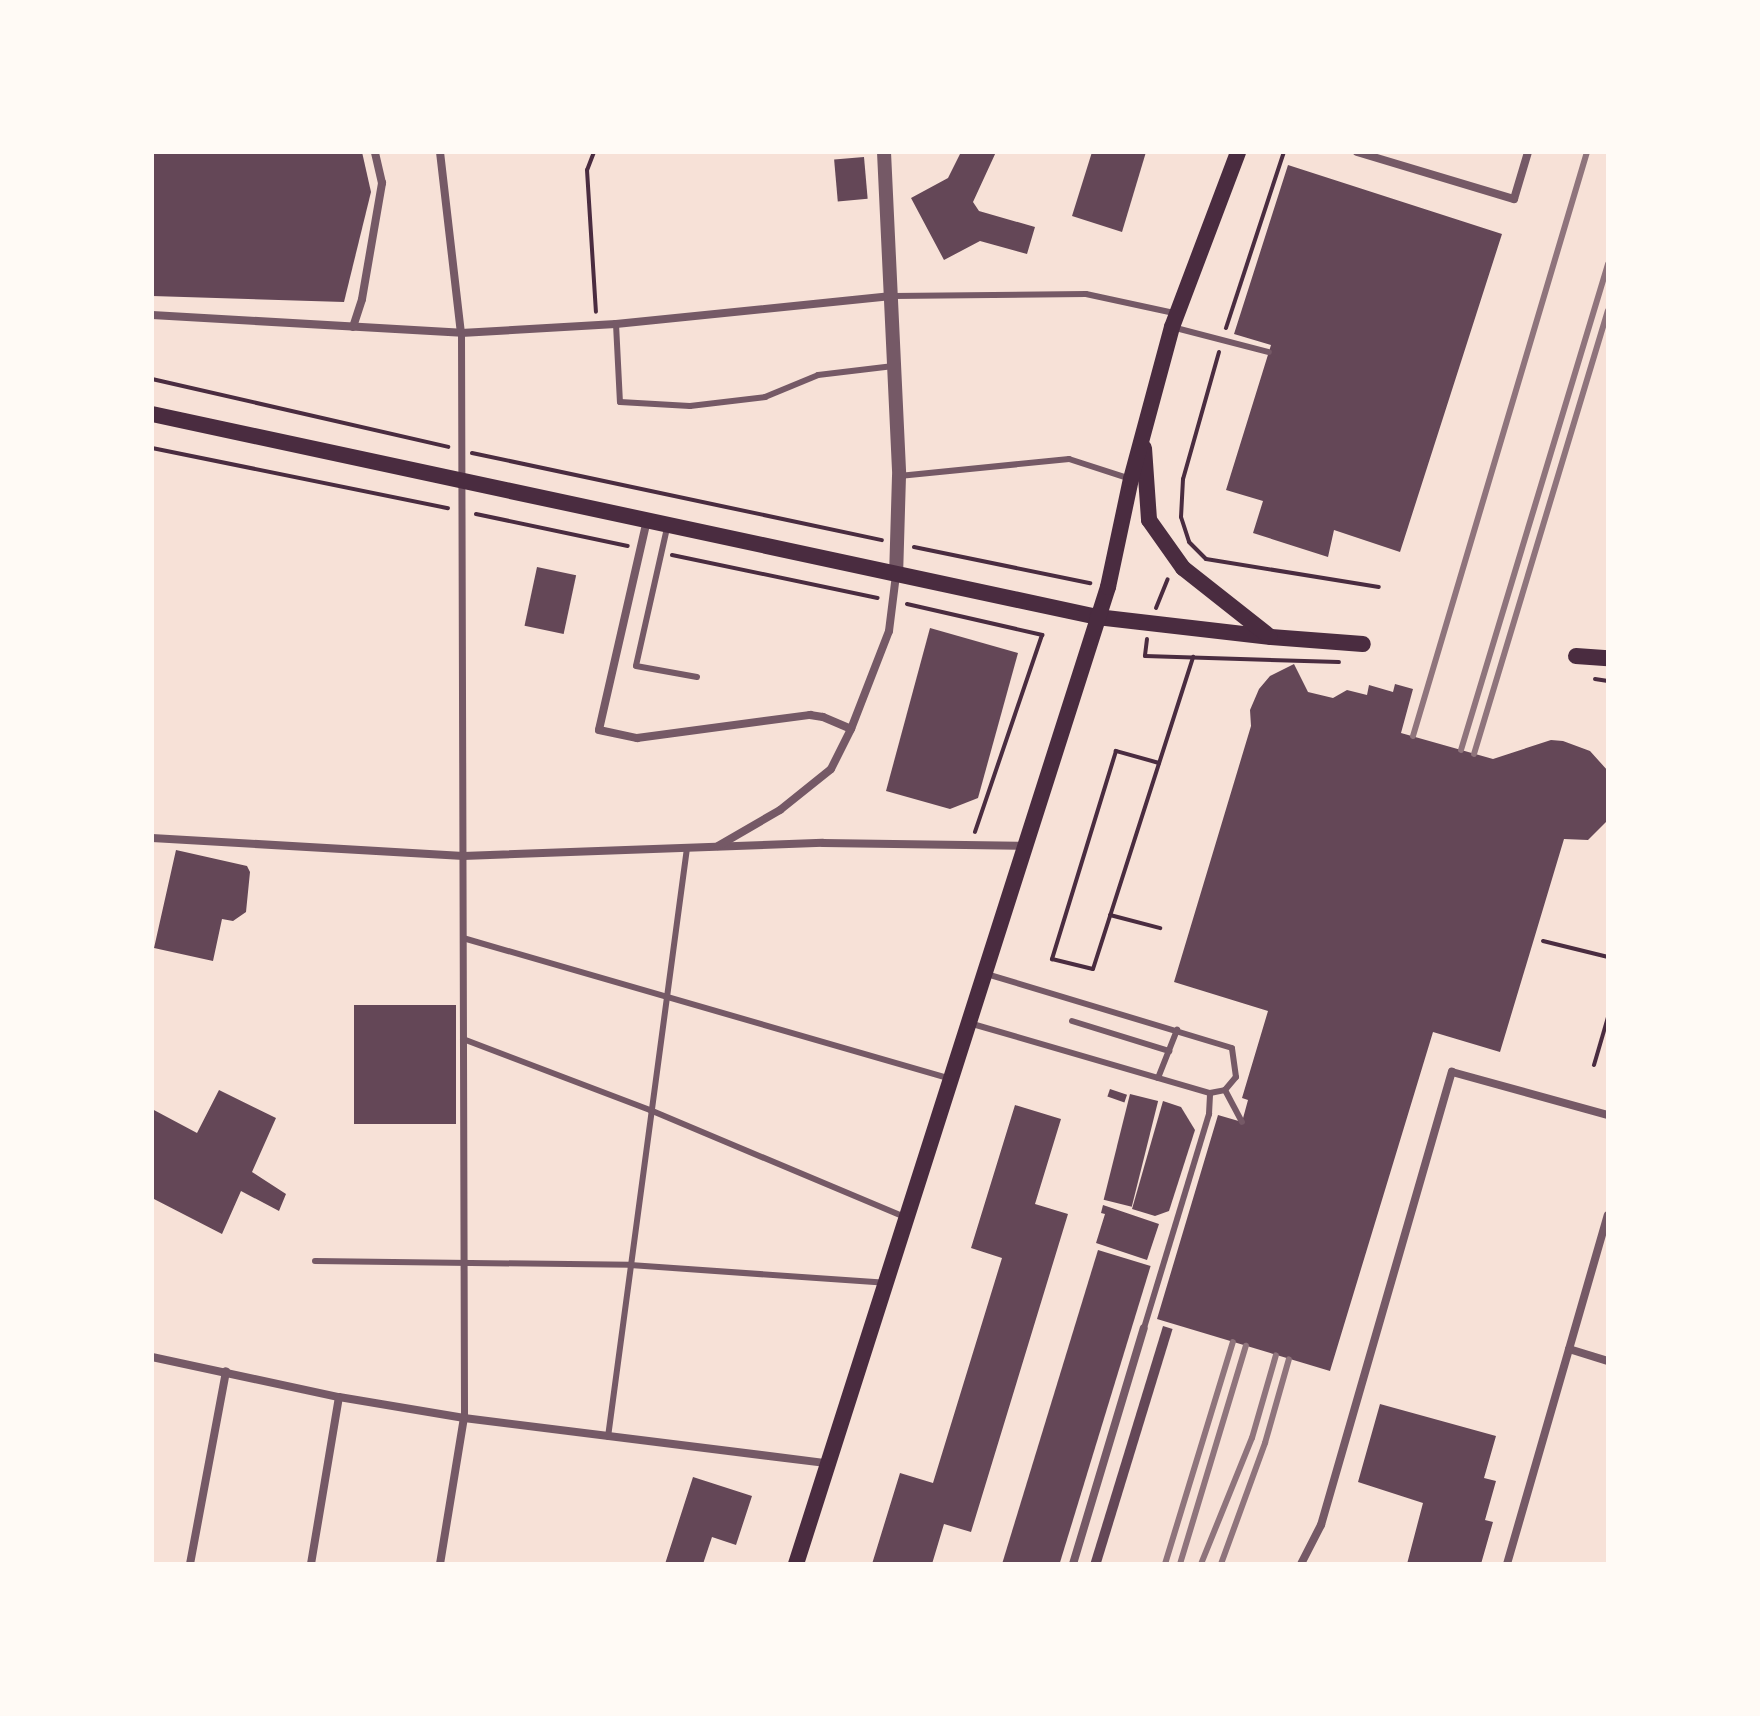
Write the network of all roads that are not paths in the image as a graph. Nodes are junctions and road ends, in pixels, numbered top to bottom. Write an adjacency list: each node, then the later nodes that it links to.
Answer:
1 (375, 152): 11 (street)
2 (440, 152): 12 (street)
3 (884, 152): 7 (street)
4 (1238, 152): 9 (main road)
5 (1357, 152): 6 (street)
6 (1528, 152)
7 (893, 296): 9 (lane); 10 (street); 14 (street)
8 (152, 315): 11 (street)
9 (1175, 320): 13 (lane); 16 (main road)
10 (616, 324): 12 (street); 14 (lane)
11 (353, 327): 12 (street)
12 (461, 333): 18 (street)
13 (1269, 352)
14 (893, 366): 17 (street)
15 (152, 414): 18 (main road)
16 (1143, 435): 19 (main road); 24 (main road)
17 (899, 476): 19 (lane); 22 (street)
18 (461, 478): 20 (main road); 34 (street)
19 (1131, 479): 23 (main road)
20 (648, 519): 21 (main road); 29 (street)
21 (668, 524): 22 (main road); 28 (lane)
22 (896, 575): 23 (main road); 29 (street)
23 (1097, 617): 24 (main road); 31 (main road)
24 (1271, 637): 25 (main road)
25 (1363, 644)
26 (1576, 656): 27 (main road)
27 (1608, 658)
28 (697, 677)
29 (851, 729): 32 (street)
30 (152, 838): 34 (street)
31 (1027, 846): 32 (street); 36 (main road)
32 (717, 847): 33 (street)
33 (687, 848): 34 (street); 37 (lane)
34 (463, 856): 35 (street)
35 (463, 938): 37 (lane); 41 (street)
36 (986, 974): 39 (main road); 40 (lane)
37 (665, 999): 44 (lane); 47 (lane)
38 (1072, 1021): 42 (lane)
39 (969, 1023): 43 (lane); 44 (main road)
40 (1177, 1030): 42 (lane); 45 (lane)
41 (463, 1039): 47 (lane); 53 (street)
42 (1169, 1051): 43 (lane)
43 (1158, 1078): 46 (lane)
44 (951, 1079): 51 (main road)
45 (1225, 1090): 46 (lane); 49 (lane)
46 (1210, 1093): 56 (lane)
47 (650, 1110): 51 (lane); 54 (lane)
48 (1608, 1115): 70 (street)
49 (1242, 1122)
50 (1608, 1215): 57 (street)
51 (906, 1218): 55 (main road)
52 (315, 1261): 53 (lane)
53 (464, 1262): 54 (lane); 62 (street)
54 (630, 1265): 55 (lane); 63 (lane)
55 (885, 1283): 64 (main road)
56 (1144, 1328): 69 (street)
57 (1569, 1349): 59 (street); 71 (street)
58 (152, 1357): 60 (street)
59 (1608, 1361)
60 (226, 1371): 61 (street); 65 (street)
61 (339, 1397): 62 (street); 66 (street)
62 (464, 1418): 63 (street); 67 (street)
63 (608, 1437): 64 (street)
64 (826, 1463): 68 (main road)
65 (190, 1564)
66 (311, 1564)
67 (440, 1564)
68 (796, 1564)
69 (1073, 1564)
70 (1301, 1564)
71 (1507, 1564)

